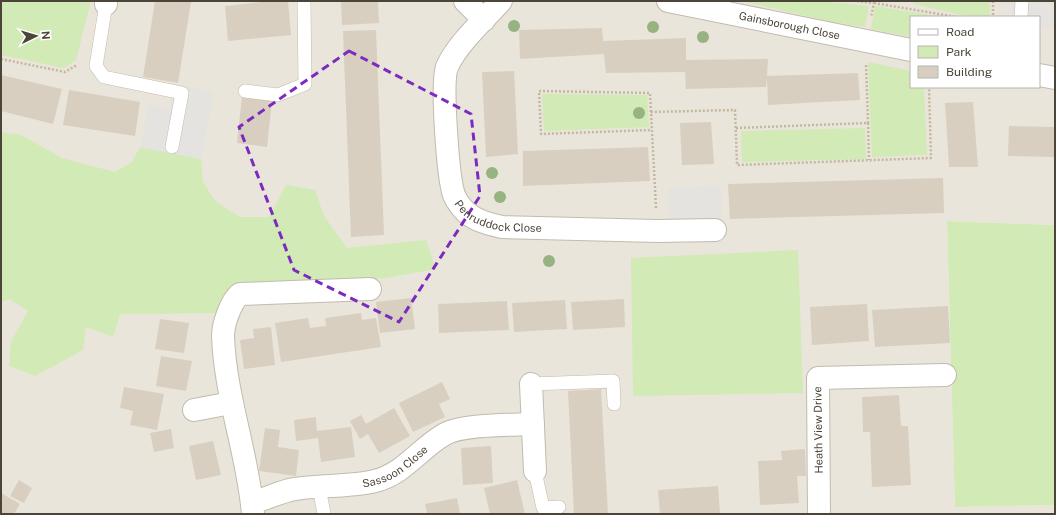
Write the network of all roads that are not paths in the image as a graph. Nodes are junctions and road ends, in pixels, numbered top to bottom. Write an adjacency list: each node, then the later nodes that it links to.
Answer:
1 (304, 1): 12 (lane)
2 (465, 1): 8 (street)
3 (501, 1): 8 (street, Penruddock Close)
4 (668, 1): 9 (street, Gainsborough Close)
5 (1022, 1): 7 (lane)
6 (106, 2): 13 (lane)
7 (1021, 16)
8 (484, 20): 14 (street, Penruddock Close)
9 (910, 50)
10 (1040, 75): 11 (street)
11 (1055, 78)
12 (245, 91)
13 (172, 147)
14 (715, 230)
15 (370, 288): 18 (street, Sassoon Close)
16 (945, 375): 27 (street, Heath View Drive)
17 (531, 384): 19 (lane); 21 (street)
18 (231, 404): 20 (street); 25 (street, Sassoon Close)
19 (614, 404)
20 (194, 410)
21 (533, 424): 22 (street); 23 (street, Sassoon Close)
22 (535, 471): 24 (lane)
23 (319, 487): 25 (street, Sassoon Close); 26 (lane)
24 (559, 507)
25 (252, 509)
26 (324, 514)
27 (819, 514)

